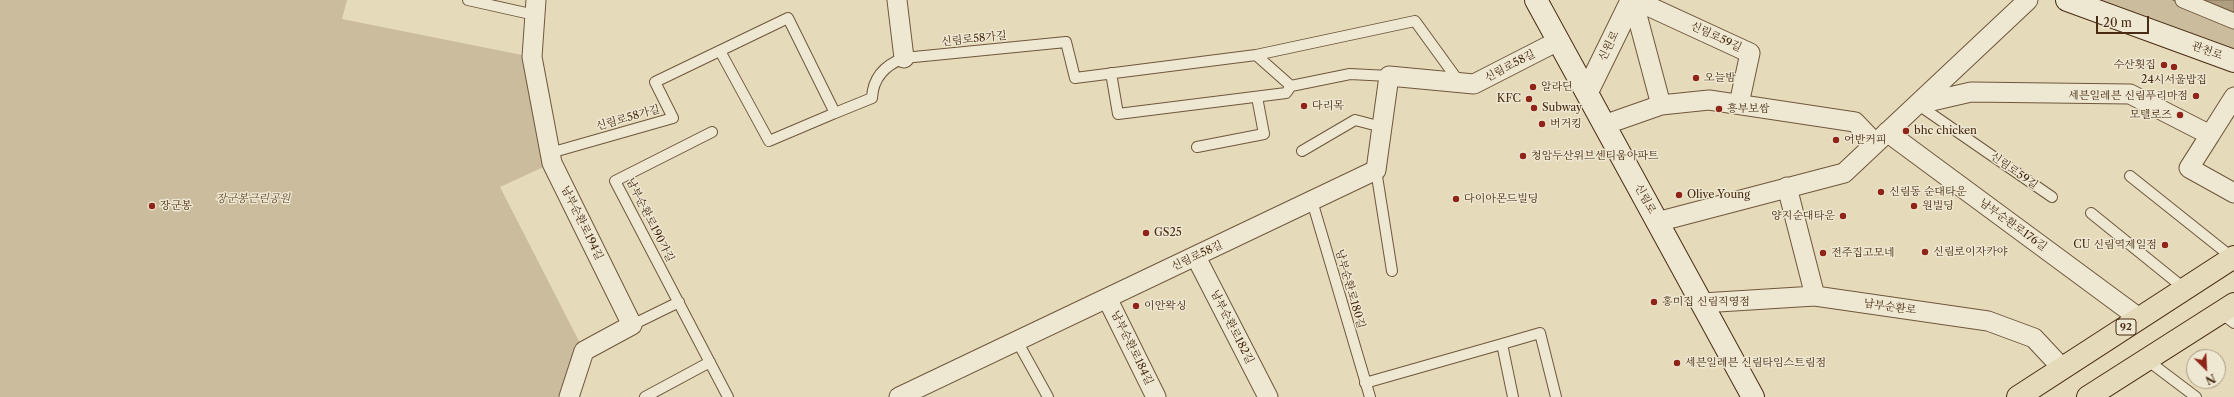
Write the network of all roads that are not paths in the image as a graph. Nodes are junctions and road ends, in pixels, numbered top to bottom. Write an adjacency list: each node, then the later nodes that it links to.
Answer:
1 (468, 0): 8 (lane, 남부순환로194길)
2 (897, 0): 13 (street)
3 (1536, 0): 10 (main road, 신림로)
4 (1633, 0): 19 (main road, 신원로); 22 (street, 신림로59길); 24 (street)
5 (2028, 0): 23 (street)
6 (2067, 0): 14 (main road, 관천로)
7 (2183, 0): 9 (street)
8 (536, 8): 33 (street, 남부순환로194길)
9 (2234, 21)
10 (1558, 41): 17 (street, 신림로58길); 19 (main road, 신림로)
11 (720, 51): 25 (lane, 신림로58가길); 25 (lane, 신림로58가길); 33 (lane, 신림로58가길)
12 (1256, 54): 15 (lane, 신림로58가길); 17 (lane); 18 (lane)
13 (904, 58): 15 (lane, 신림로58가길); 25 (lane, 신림로58가길)
14 (2234, 61)
15 (1112, 73): 20 (lane)
16 (1388, 76): 17 (street, 신림로58길); 18 (lane); 27 (street)
17 (1460, 83)
18 (1291, 86): 20 (lane)
19 (1586, 92): 26 (main road, 신림로)
20 (1257, 97): 31 (lane)
21 (2234, 97): 29 (street)
22 (1739, 104): 24 (street); 30 (street)
23 (1917, 104): 29 (street); 30 (street); 38 (lane, 신림로59길)
24 (1661, 105): 26 (street)
25 (835, 113)
26 (1604, 125): 41 (main road, 신림로)
27 (1382, 127): 32 (lane); 34 (street)
28 (712, 132): 48 (lane, 남부순환로190가길)
29 (2210, 135): 37 (street)
30 (1881, 138): 36 (street); 51 (street, 남부순환로176길)
31 (1197, 147)
32 (1302, 151)
33 (550, 153): 52 (street, 남부순환로194길)
34 (1376, 170): 39 (street, 신림로58길); 44 (lane)
35 (2130, 176): 43 (lane)
36 (1787, 187): 41 (street); 46 (street)
37 (2234, 193)
38 (2052, 197)
39 (1312, 201): 42 (street, 신림로58길); 58 (lane, 남부순환로180길)
40 (2091, 213): 45 (lane)
41 (1658, 222): 49 (main road, 신림로)
42 (1196, 257): 47 (street, 신림로58길); 65 (street, 남부순환로182길)
43 (2233, 257): 45 (main road, 92)
44 (1392, 271)
45 (2185, 289): 51 (main road, 92)
46 (1815, 296): 49 (street, 남부순환로); 57 (street, 남부순환로)
47 (1107, 298): 53 (street, 신림로58길); 64 (street, 남부순환로184길)
48 (678, 302): 52 (lane); 56 (lane, 남부순환로190가길)
49 (1702, 303): 69 (main road, 신림로)
50 (2232, 314): 55 (main road)
51 (2139, 318): 57 (main road, 92)
52 (632, 325): 59 (street)
53 (1018, 341): 62 (street, 신림로58길); 63 (lane)
54 (1502, 344): 58 (lane); 67 (lane); 68 (lane)
55 (2147, 360): 71 (main road); 72 (lane)
56 (710, 362): 60 (lane); 61 (lane, 남부순환로190가길)
57 (2062, 368): 70 (main road, 92)
58 (1365, 383): 66 (lane, 남부순환로180길)
59 (569, 397)
60 (645, 397)
61 (728, 397)
62 (899, 397)
63 (1048, 397)
64 (1156, 397)
65 (1268, 397)
66 (1370, 397)
67 (1513, 397)
68 (1556, 397)
69 (1753, 397)
70 (2018, 397)
71 (2088, 397)
72 (2196, 397)

